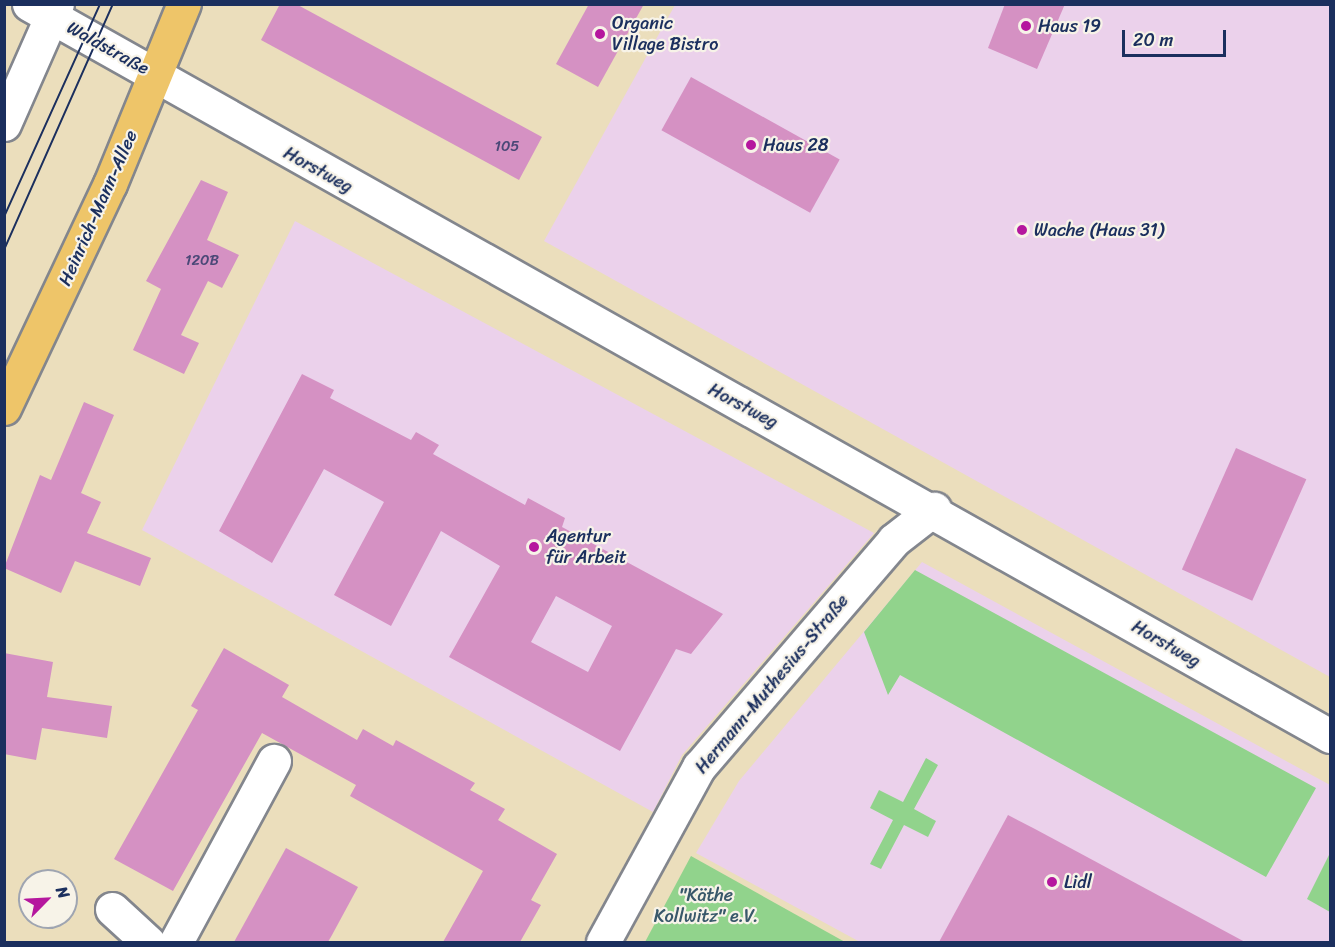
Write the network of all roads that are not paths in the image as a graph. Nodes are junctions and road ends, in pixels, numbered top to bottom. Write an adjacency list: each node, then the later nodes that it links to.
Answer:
1 (184, 4): 3 (main road, Heinrich-Mann-Allee)
2 (46, 9): 3 (street, Waldstraße); 4 (street)
3 (156, 74): 5 (main road, Heinrich-Mann-Allee); 6 (street, Horstweg)
4 (4, 124)
5 (4, 408)
6 (934, 509): 7 (street, Horstweg); 12 (street, Hermann-Muthesius-Straße)
7 (1330, 736)
8 (274, 761): 11 (street)
9 (112, 909): 10 (street)
10 (148, 942)
11 (176, 942)
12 (603, 942)

